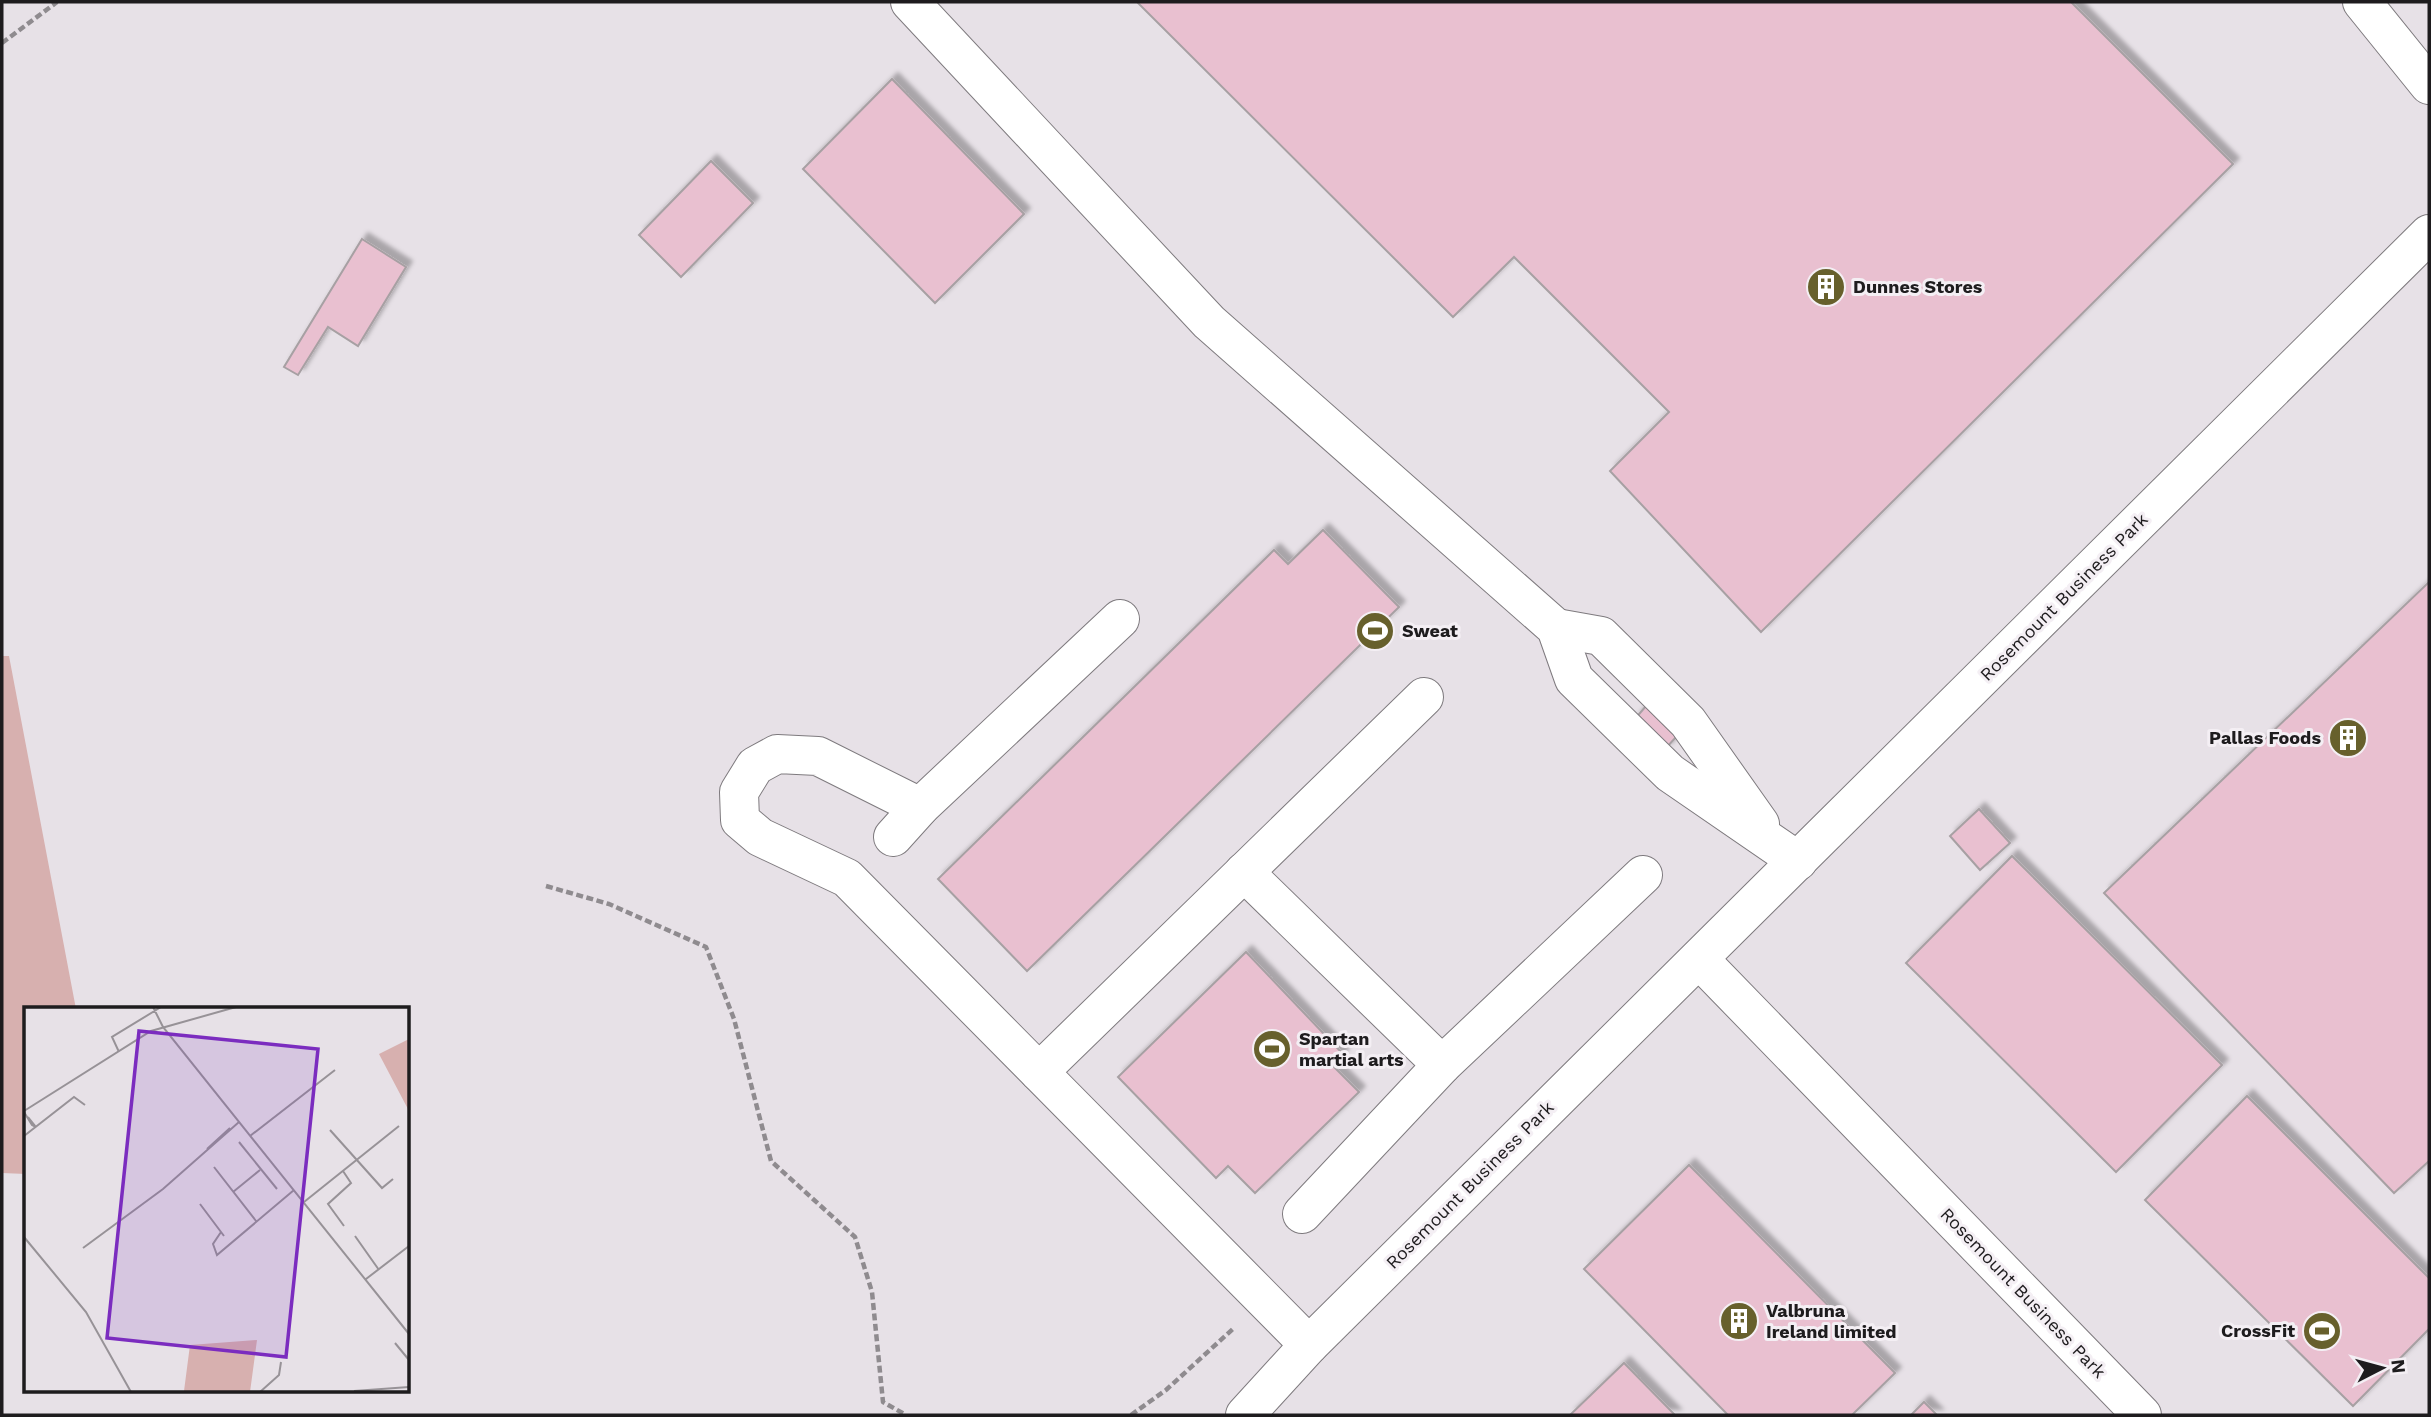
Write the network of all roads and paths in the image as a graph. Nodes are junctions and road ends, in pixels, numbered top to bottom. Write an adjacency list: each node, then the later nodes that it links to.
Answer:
1 (57, 2): 4 (path)
2 (909, 2): 8 (street)
3 (2362, 2): 5 (street)
4 (2, 43)
5 (2429, 85)
6 (2429, 234): 12 (street, Rosemount Business Park)
7 (1120, 619): 10 (street)
8 (1556, 628): 12 (street); 12 (street)
9 (1424, 697): 13 (street)
10 (920, 807): 11 (street); 18 (street)
11 (893, 837)
12 (1787, 853): 16 (street, Rosemount Business Park)
13 (1244, 872): 17 (street); 18 (street)
14 (1643, 875): 17 (street)
15 (546, 886): 22 (path)
16 (1699, 959): 21 (street, Rosemount Business Park); 25 (street, Rosemount Business Park)
17 (1442, 1065): 19 (street)
18 (1039, 1072): 20 (street)
19 (1302, 1214)
20 (1265, 1301): 21 (street); 23 (path)
21 (1309, 1345): 24 (street, Rosemount Business Park)
22 (906, 1415)
23 (1131, 1415)
24 (1245, 1415)
25 (2142, 1415)

